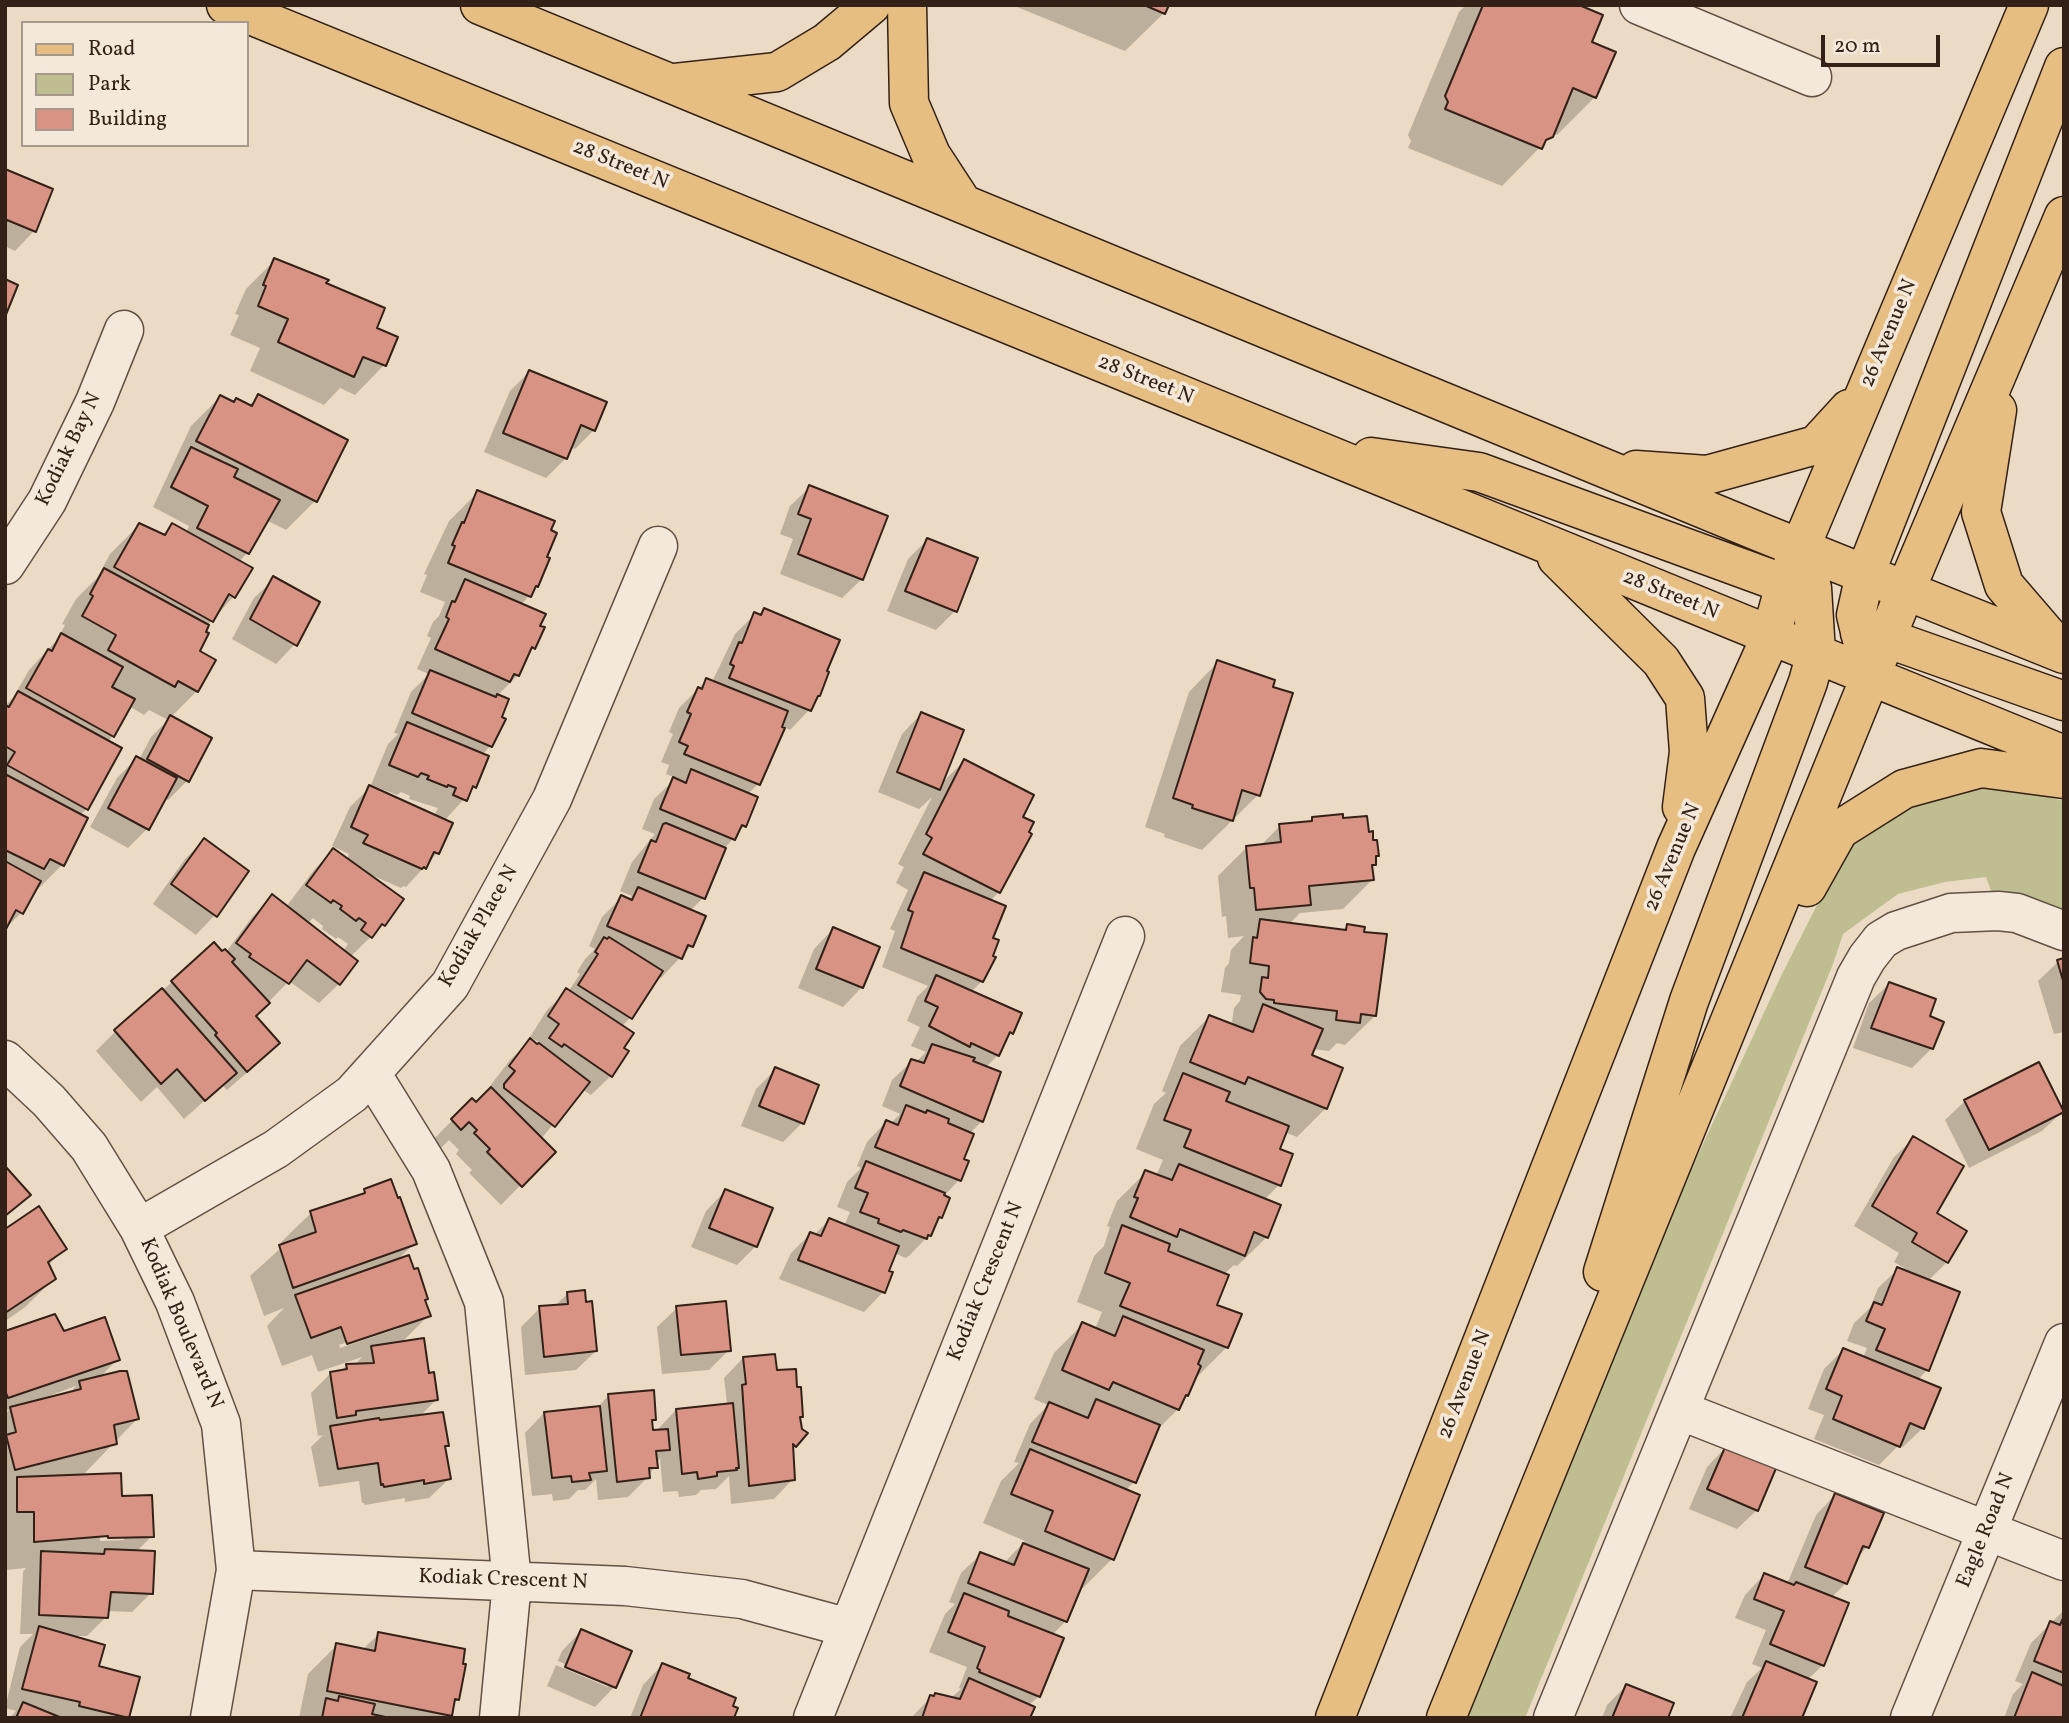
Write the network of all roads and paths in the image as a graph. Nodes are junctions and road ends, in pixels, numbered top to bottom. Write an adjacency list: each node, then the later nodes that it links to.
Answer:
1 (226, 5): 15 (main road, 28 Street N)
2 (480, 5): 9 (main road)
3 (871, 5): 9 (main road)
4 (907, 5): 10 (main road)
5 (1639, 5): 8 (street)
6 (2029, 5): 14 (main road, 26 Avenue N)
7 (2064, 67): 21 (main road)
8 (1812, 77)
9 (670, 83): 10 (main road)
10 (962, 204): 16 (main road)
11 (2064, 216): 13 (main road)
12 (124, 330): 20 (street, Kodiak Bay N)
13 (2005, 355): 23 (main road); 27 (main road)
14 (1867, 389): 16 (main road); 19 (main road, 26 Avenue N)
15 (1317, 449): 17 (main road, 28 Street N); 22 (main road)
16 (1604, 468): 19 (main road)
17 (1543, 544): 25 (main road, 28 Street N); 32 (main road)
18 (658, 546): 37 (street, Kodiak Place N)
19 (1800, 549): 21 (main road); 22 (main road, 26 Avenue N)
20 (5, 565)
21 (1863, 584): 22 (main road); 23 (main road); 24 (main road)
22 (1798, 586): 25 (main road, 26 Avenue N); 26 (main road)
23 (1906, 589): 24 (main road); 27 (main road)
24 (1873, 635): 26 (main road); 28 (main road); 29 (main road)
25 (1771, 636): 26 (main road); 32 (main road, 26 Avenue N)
26 (1816, 641): 28 (main road); 42 (main road)
27 (2064, 654)
28 (1871, 677): 30 (main road); 35 (main road)
29 (2064, 701)
30 (2064, 755)
31 (2064, 779): 35 (main road)
32 (1676, 848): 50 (main road, 26 Avenue N)
33 (2064, 932): 40 (street)
34 (1125, 936): 46 (street, Kodiak Crescent N)
35 (1730, 1022): 42 (main road)
36 (5, 1060): 38 (street, Kodiak Boulevard N)
37 (371, 1073): 38 (street, Kodiak Place N); 45 (street)
38 (139, 1228): 44 (street, Kodiak Boulevard N)
39 (2064, 1343): 41 (street, Eagle Road N)
40 (1679, 1410): 41 (street); 52 (street)
41 (1987, 1530): 43 (street); 53 (street, Eagle Road N)
42 (1517, 1544): 51 (main road)
43 (2064, 1561)
44 (236, 1570): 45 (street, Kodiak Crescent N); 47 (street, Kodiak Boulevard N)
45 (512, 1581): 46 (street, Kodiak Crescent N); 48 (street)
46 (849, 1629): 49 (street, Kodiak Crescent N)
47 (210, 1718)
48 (499, 1718)
49 (813, 1718)
50 (1335, 1718)
51 (1446, 1718)
52 (1553, 1718)
53 (1910, 1718)

